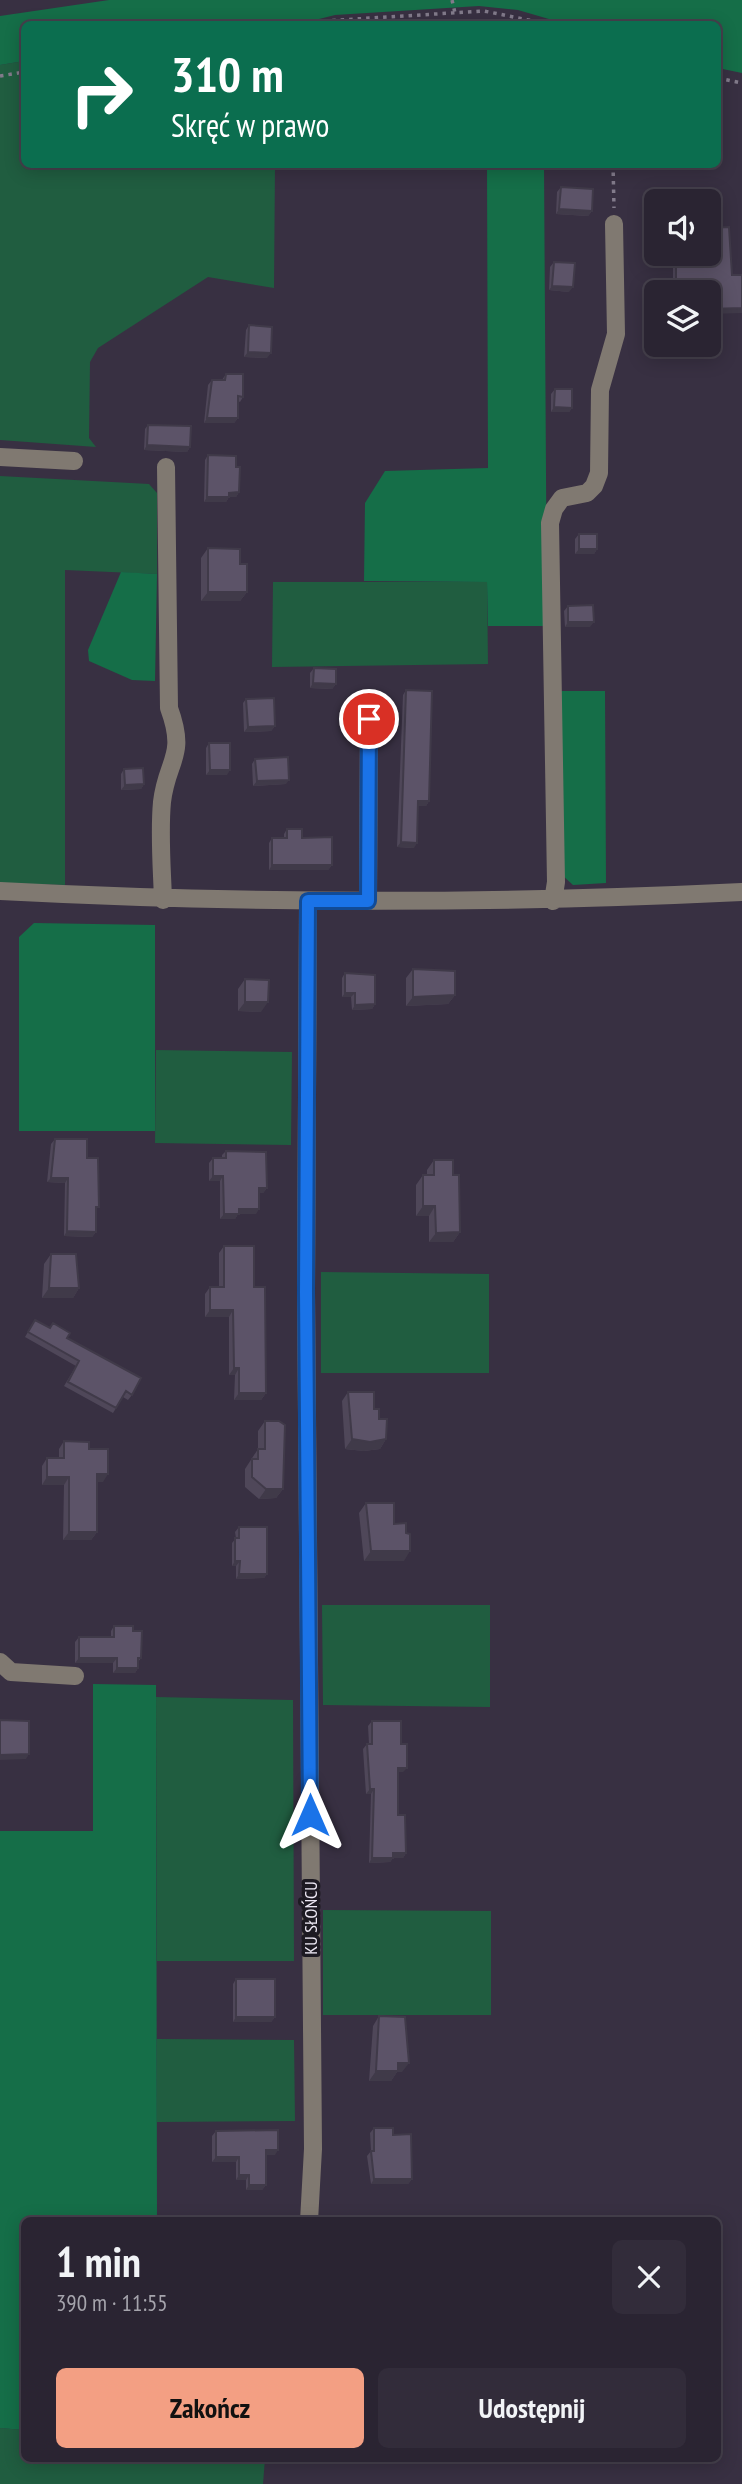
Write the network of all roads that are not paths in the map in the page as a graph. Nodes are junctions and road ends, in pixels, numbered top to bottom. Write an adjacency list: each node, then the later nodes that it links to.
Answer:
1 (614, 224): 11 (street)
2 (0, 457): 3 (street)
3 (74, 461)
4 (166, 467): 8 (street)
5 (369, 719): 10 (street)
6 (0, 891): 8 (street)
7 (742, 892): 11 (street)
8 (163, 900): 9 (street)
9 (308, 901): 10 (street); 14 (street, KU SŁOŃCU)
10 (368, 901): 11 (street)
11 (553, 901)
12 (0, 1662): 13 (street)
13 (75, 1676)
14 (309, 2217)

